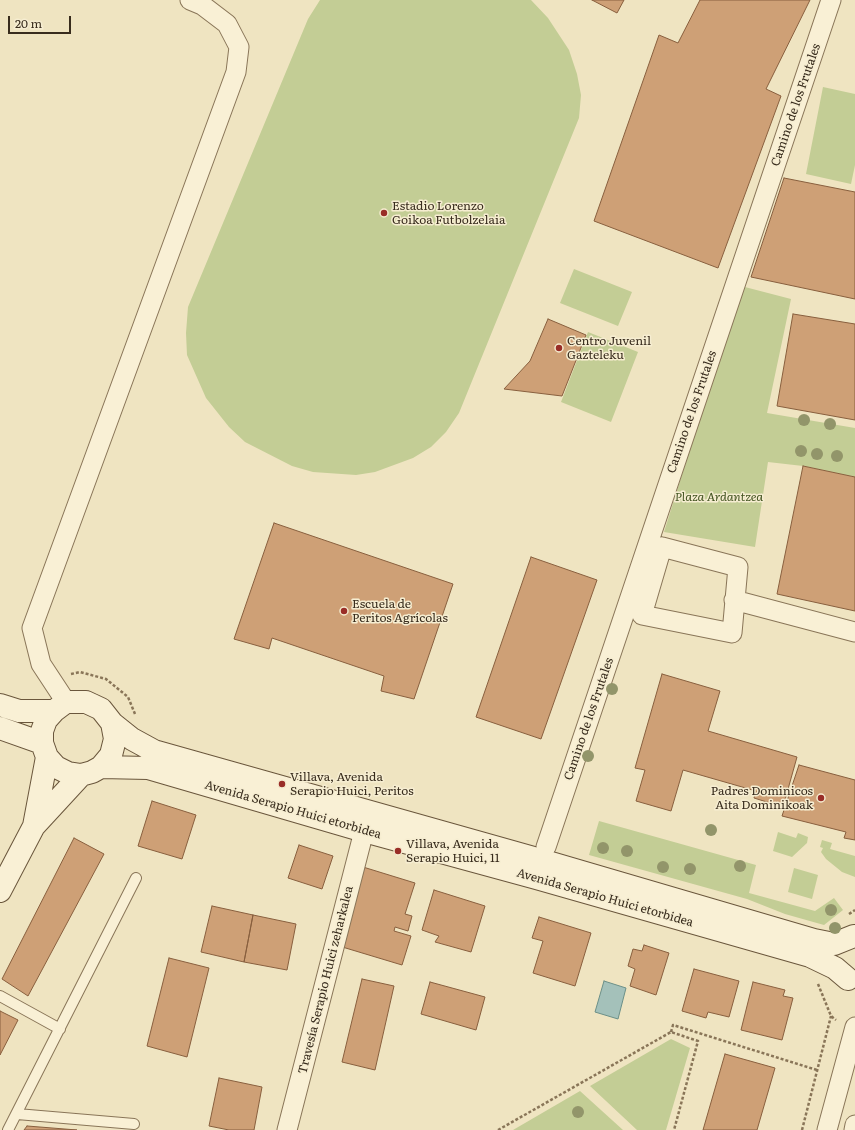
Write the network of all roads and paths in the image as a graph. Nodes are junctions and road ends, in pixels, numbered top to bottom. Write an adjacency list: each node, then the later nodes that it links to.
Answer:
1 (190, 0): 6 (street)
2 (831, 0): 14 (street, Camino de los Frutales)
3 (734, 600): 3 (street); 4 (street)
4 (855, 632)
5 (0, 706): 6 (main road)
6 (60, 706): 7 (main road); 9 (main road)
7 (112, 723): 10 (main road); 17 (main road, Avenida Serapio Huici etorbidea)
8 (0, 728): 9 (main road)
9 (45, 750): 11 (main road); 12 (main road)
10 (101, 767): 11 (main road); 13 (main road, Avenida Serapio Huici etorbidea)
11 (81, 775): 12 (main road)
12 (34, 826): 16 (main road)
13 (364, 831): 19 (main road, Avenida Serapio Huici etorbidea); 31 (street, Travesía Serapio Huici zeharkalea)
14 (546, 847)
15 (136, 878): 22 (lane)
16 (0, 891)
17 (854, 935): 19 (main road)
18 (817, 982): 26 (path)
19 (852, 985)
20 (0, 996): 22 (lane)
21 (855, 1027): 35 (street)
22 (60, 1029): 27 (lane)
23 (671, 1032): 24 (path); 25 (path); 32 (path)
24 (700, 1034): 25 (path); 26 (path)
25 (698, 1041): 33 (path)
26 (817, 1070): 34 (path)
27 (17, 1114): 28 (lane); 30 (lane)
28 (134, 1124)
29 (855, 1125): 36 (street)
30 (8, 1130)
31 (287, 1130)
32 (498, 1130)
33 (674, 1130)
34 (802, 1130)
35 (827, 1130)
36 (854, 1130)

